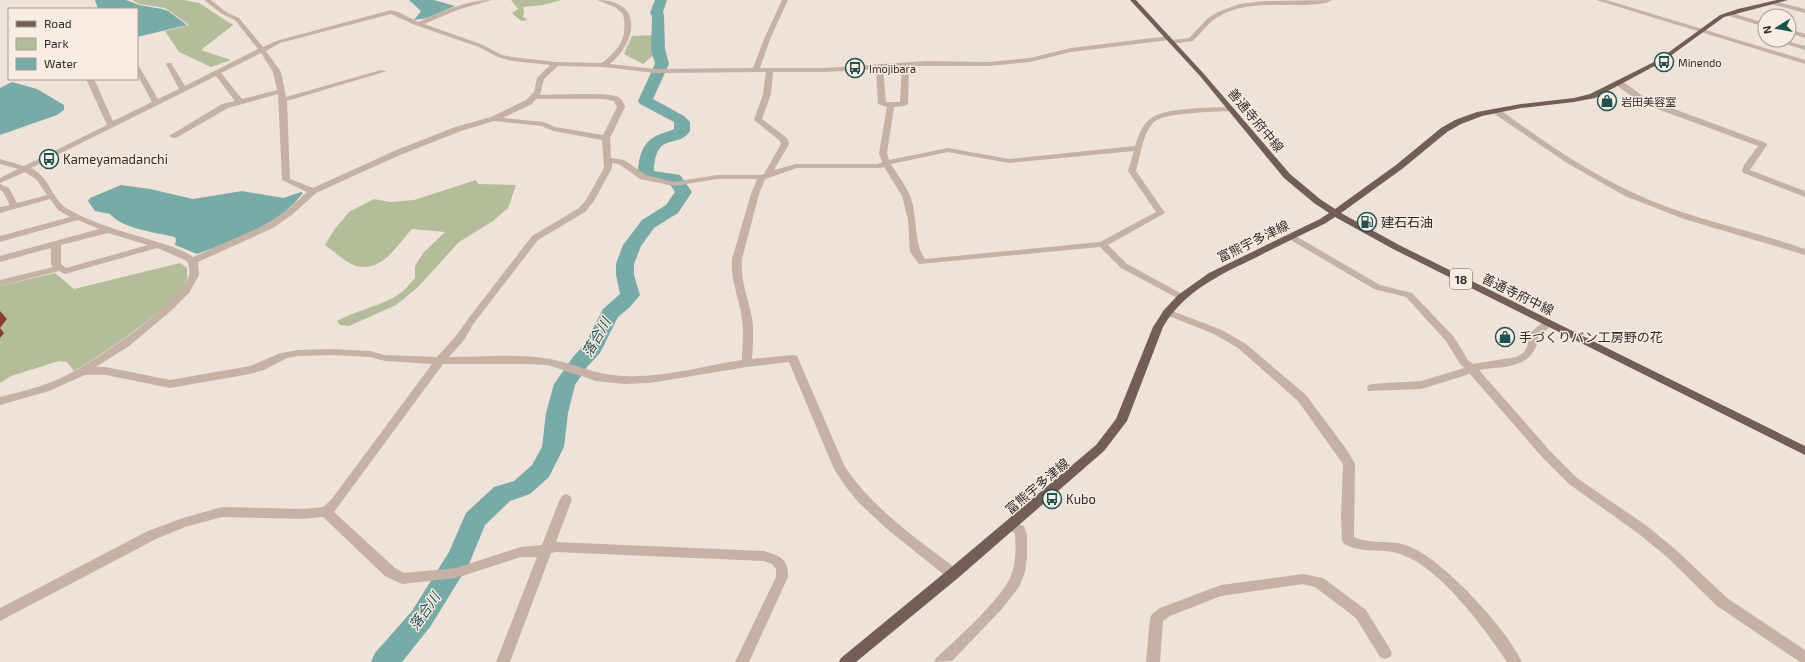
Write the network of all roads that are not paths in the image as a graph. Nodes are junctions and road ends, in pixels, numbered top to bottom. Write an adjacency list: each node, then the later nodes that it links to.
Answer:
1 (207, 0): 17 (street)
2 (489, 0): 14 (street)
3 (600, 0): 24 (street)
4 (785, 0): 28 (street)
5 (1133, 0): 16 (main road, 善通寺府中線 / 18)
6 (1329, 0): 9 (street)
7 (1599, 0): 15 (street)
8 (1785, 0): 10 (main road, 富熊宇多津線)
9 (1239, 2): 16 (street)
10 (1773, 3): 11 (street); 12 (main road, 富熊宇多津線)
11 (1805, 11)
12 (1728, 14): 13 (street); 15 (main road, 富熊宇多津線)
13 (1757, 22)
14 (417, 24): 17 (street); 22 (street)
15 (1702, 32): 19 (street); 32 (main road, 富熊宇多津線)
16 (1171, 40): 23 (street); 40 (main road, 善通寺府中線 / 18)
17 (262, 50): 30 (street); 34 (street)
18 (1805, 50): 19 (street)
19 (1795, 59): 20 (street)
20 (1805, 62)
21 (169, 64): 33 (street)
22 (556, 64): 24 (street); 35 (street)
23 (906, 64): 25 (street); 39 (street)
24 (604, 65): 28 (street)
25 (879, 67): 29 (street); 39 (street)
26 (138, 70): 37 (street)
27 (382, 70): 36 (street)
28 (756, 71): 29 (street)
29 (770, 71): 51 (street)
30 (217, 72): 33 (street); 38 (street)
31 (90, 80): 43 (street)
32 (1619, 83): 41 (main road, 富熊宇多津線); 55 (street)
33 (183, 89): 37 (street)
34 (281, 91): 36 (street); 38 (street)
35 (535, 97): 42 (street); 45 (street)
36 (283, 100): 54 (street)
37 (156, 102): 43 (street)
38 (240, 102): 44 (street)
39 (891, 105): 49 (street)
40 (1230, 109): 46 (street); 59 (main road, 善通寺府中線 / 18)
41 (1496, 111): 59 (main road, 富熊宇多津線); 67 (street)
42 (494, 119): 45 (street); 54 (street)
43 (111, 125): 50 (street)
44 (173, 136)
45 (606, 138): 47 (street)
46 (1139, 148): 49 (street); 65 (street)
47 (608, 160): 51 (street); 75 (street)
48 (0, 161): 50 (street)
49 (886, 163): 51 (street); 65 (street)
50 (25, 169): 52 (street); 56 (street)
51 (765, 176): 76 (street)
52 (0, 181)
53 (0, 187): 57 (street)
54 (313, 191): 69 (street)
55 (1805, 194)
56 (52, 196): 57 (street); 60 (street)
57 (15, 206): 58 (street)
58 (0, 210)
59 (1334, 212): 62 (main road, 富熊宇多津線); 74 (main road, 善通寺府中線 / 18)
60 (78, 217): 61 (street); 63 (street)
61 (107, 230): 64 (street); 66 (street)
62 (1292, 237): 72 (main road, 富熊宇多津線); 77 (street)
63 (0, 239)
64 (56, 244): 68 (street); 70 (street)
65 (1102, 244): 72 (street)
66 (156, 246): 69 (street); 70 (street)
67 (1805, 252)
68 (0, 259)
69 (193, 261): 78 (street)
70 (61, 268): 71 (street)
71 (0, 283)
72 (1181, 297): 73 (main road, 富熊宇多津線)
73 (1167, 312): 84 (main road, 富熊宇多津線); 95 (street)
74 (1548, 323): 77 (street); 81 (main road, 善通寺府中線 / 18)
75 (440, 361): 76 (street); 78 (street); 83 (street)
76 (747, 363): 86 (street)
77 (1472, 368): 79 (street); 89 (street)
78 (83, 371): 80 (street)
79 (1372, 388)
80 (0, 401)
81 (1805, 451)
82 (566, 499): 85 (street)
83 (326, 512): 85 (street); 87 (street)
84 (1010, 526): 86 (main road, 富熊宇多津線); 93 (street)
85 (547, 548): 90 (street); 91 (street)
86 (953, 574): 92 (main road, 富熊宇多津線)
87 (0, 616)
88 (1385, 653): 94 (street)
89 (1805, 658)
90 (503, 662)
91 (742, 662)
92 (846, 662)
93 (941, 662)
94 (1154, 662)
95 (1515, 662)

